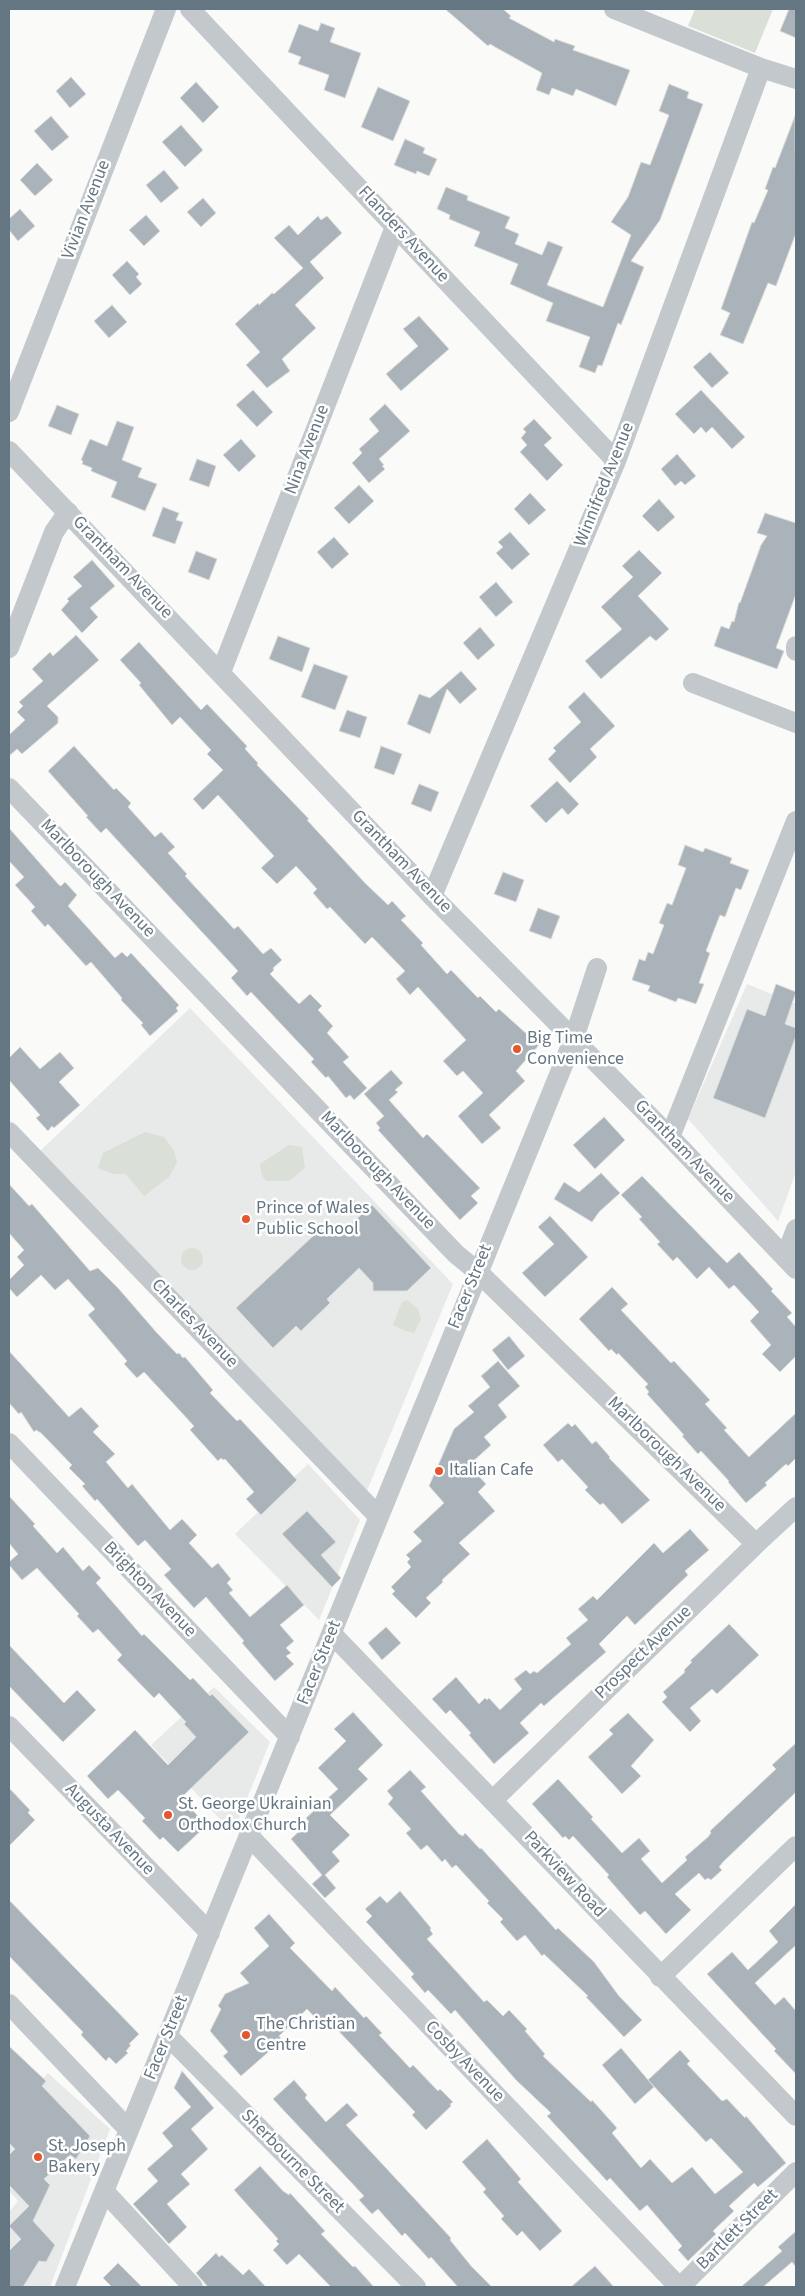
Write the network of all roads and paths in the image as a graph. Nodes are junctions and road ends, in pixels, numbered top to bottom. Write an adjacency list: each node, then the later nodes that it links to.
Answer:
1 (166, 9): 7 (street, Vivian Avenue)
2 (190, 9): 6 (street, Flanders Avenue)
3 (614, 9): 4 (street)
4 (761, 68): 5 (street); 9 (street, Winnifred Avenue)
5 (796, 79)
6 (396, 227): 9 (street, Flanders Avenue); 14 (street, Nina Avenue)
7 (9, 412)
8 (9, 451): 10 (street, Grantham Avenue)
9 (616, 461): 19 (street, Winnifred Avenue)
10 (68, 512): 12 (street); 14 (street, Grantham Avenue)
11 (796, 646): 13 (street)
12 (9, 648)
13 (796, 651)
14 (221, 672): 19 (street, Grantham Avenue)
15 (693, 683): 16 (street)
16 (796, 723)
17 (9, 788): 26 (street, Marlborough Avenue)
18 (796, 821): 23 (street)
19 (432, 896): 21 (street, Grantham Avenue)
20 (598, 968): 21 (street, Facer Street)
21 (574, 1038): 23 (street, Grantham Avenue); 26 (street, Facer Street)
22 (9, 1132): 29 (street, Charles Avenue)
23 (670, 1137): 25 (street, Grantham Avenue)
24 (796, 1229): 25 (street)
25 (791, 1264)
26 (478, 1272): 29 (street, Facer Street); 30 (street, Marlborough Avenue)
27 (9, 1443): 33 (street, Brighton Avenue)
28 (796, 1507): 30 (street, Prospect Avenue)
29 (378, 1516): 31 (street, Facer Street)
30 (756, 1544): 34 (street, Prospect Avenue)
31 (332, 1634): 33 (street, Facer Street); 34 (street, Parkview Road)
32 (9, 1726): 37 (street, Augusta Avenue)
33 (290, 1737): 35 (street, Facer Street)
34 (493, 1800): 38 (street, Parkview Road)
35 (249, 1836): 37 (street, Facer Street); 48 (street, Cosby Avenue)
36 (796, 1846): 38 (street)
37 (210, 1934): 40 (street, Facer Street)
38 (660, 1977): 41 (street, Parkview Road)
39 (9, 2004): 42 (street)
40 (168, 2036): 42 (street, Facer Street); 47 (street, Sherbourne Street)
41 (796, 2116)
42 (129, 2130): 44 (street, Facer Street)
43 (796, 2172): 48 (street, Bartlett Street)
44 (105, 2192): 45 (street, Facer Street); 46 (street)
45 (65, 2287)
46 (193, 2287)
47 (416, 2287)
48 (680, 2287)

